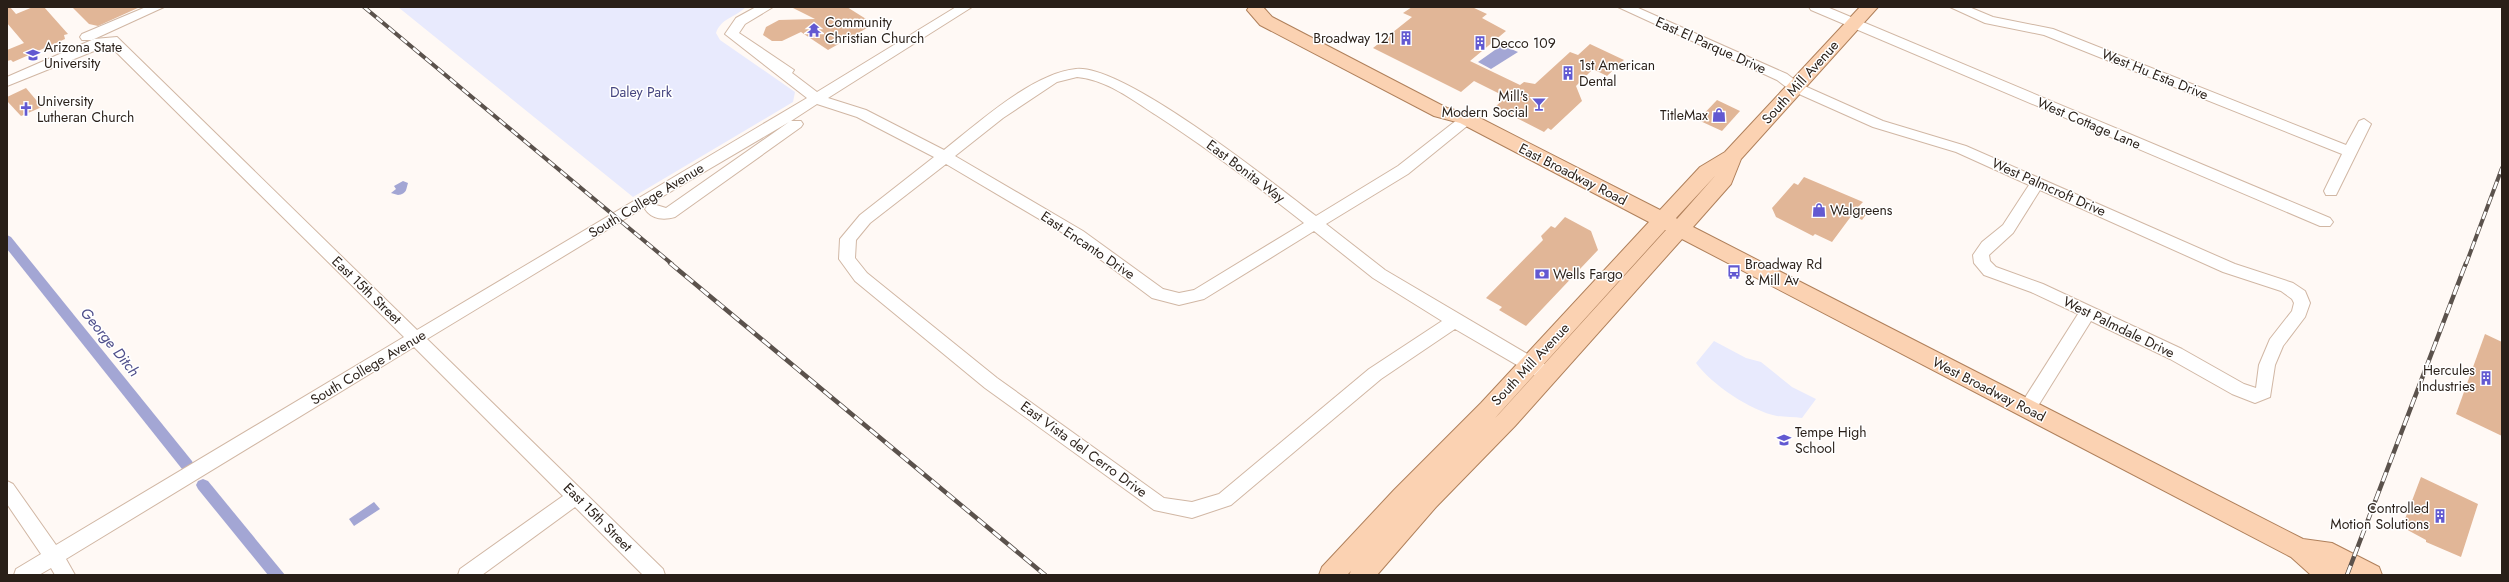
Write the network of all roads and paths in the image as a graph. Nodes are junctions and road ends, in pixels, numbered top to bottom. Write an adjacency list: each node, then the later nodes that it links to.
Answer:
1 (157, 7): 10 (street)
2 (766, 7): 13 (street, East Encanto Drive)
3 (965, 7): 13 (street, South College Avenue)
4 (1625, 7): 12 (street, East El Parque Drive)
5 (1816, 7): 9 (street, West Cottage Lane)
6 (1868, 7): 9 (main road, South Mill Avenue)
7 (1956, 7): 16 (street, West Hu Esta Drive)
8 (1255, 8): 14 (main road, East Broadway Road)
9 (1853, 24): 12 (main road, South Mill Avenue); 21 (street, West Cottage Lane)
10 (7, 72)
11 (7, 82): 26 (street, East 15th Street)
12 (1795, 87): 18 (street, West Palmcroft Drive); 23 (main road, South Mill Avenue)
13 (819, 95): 17 (street, East Encanto Drive); 20 (street); 26 (street, South College Avenue)
14 (1467, 119): 22 (street, East Encanto Drive); 23 (main road, East Broadway Road)
15 (2364, 124): 16 (street)
16 (2350, 152): 19 (street)
17 (944, 156): 22 (street, East Encanto Drive); 22 (street, East Bonita Way); 25 (street, East Vista del Cerro Drive)
18 (2038, 182): 24 (street, West Palmdale Drive); 28 (street, West Palmcroft Drive)
19 (2331, 191)
20 (653, 209)
21 (2325, 222)
22 (1315, 224): 25 (street, East Bonita Way)
23 (1671, 224): 27 (main road, South Mill Avenue); 29 (main road, West Broadway Road); 39 (main road, South Mill Avenue)
24 (2088, 312): 28 (street, West Palmdale Drive); 29 (street)
25 (1454, 321): 27 (street, East Bonita Way)
26 (417, 338): 31 (street, East 15th Street); 33 (street, South College Avenue)
27 (1535, 368): 38 (main road, South Mill Avenue)
28 (2255, 396)
29 (2027, 409): 32 (main road, West Broadway Road)
30 (7, 489): 33 (street)
31 (577, 496): 36 (street); 37 (street, East 15th Street)
32 (2300, 549): 40 (main road, West Broadway Road); 41 (main road, West Broadway Road)
33 (53, 557): 34 (street, South College Avenue); 35 (street)
34 (23, 575)
35 (66, 575)
36 (467, 575)
37 (656, 575)
38 (1331, 575)
39 (1362, 575)
40 (2334, 575)
41 (2370, 575)

